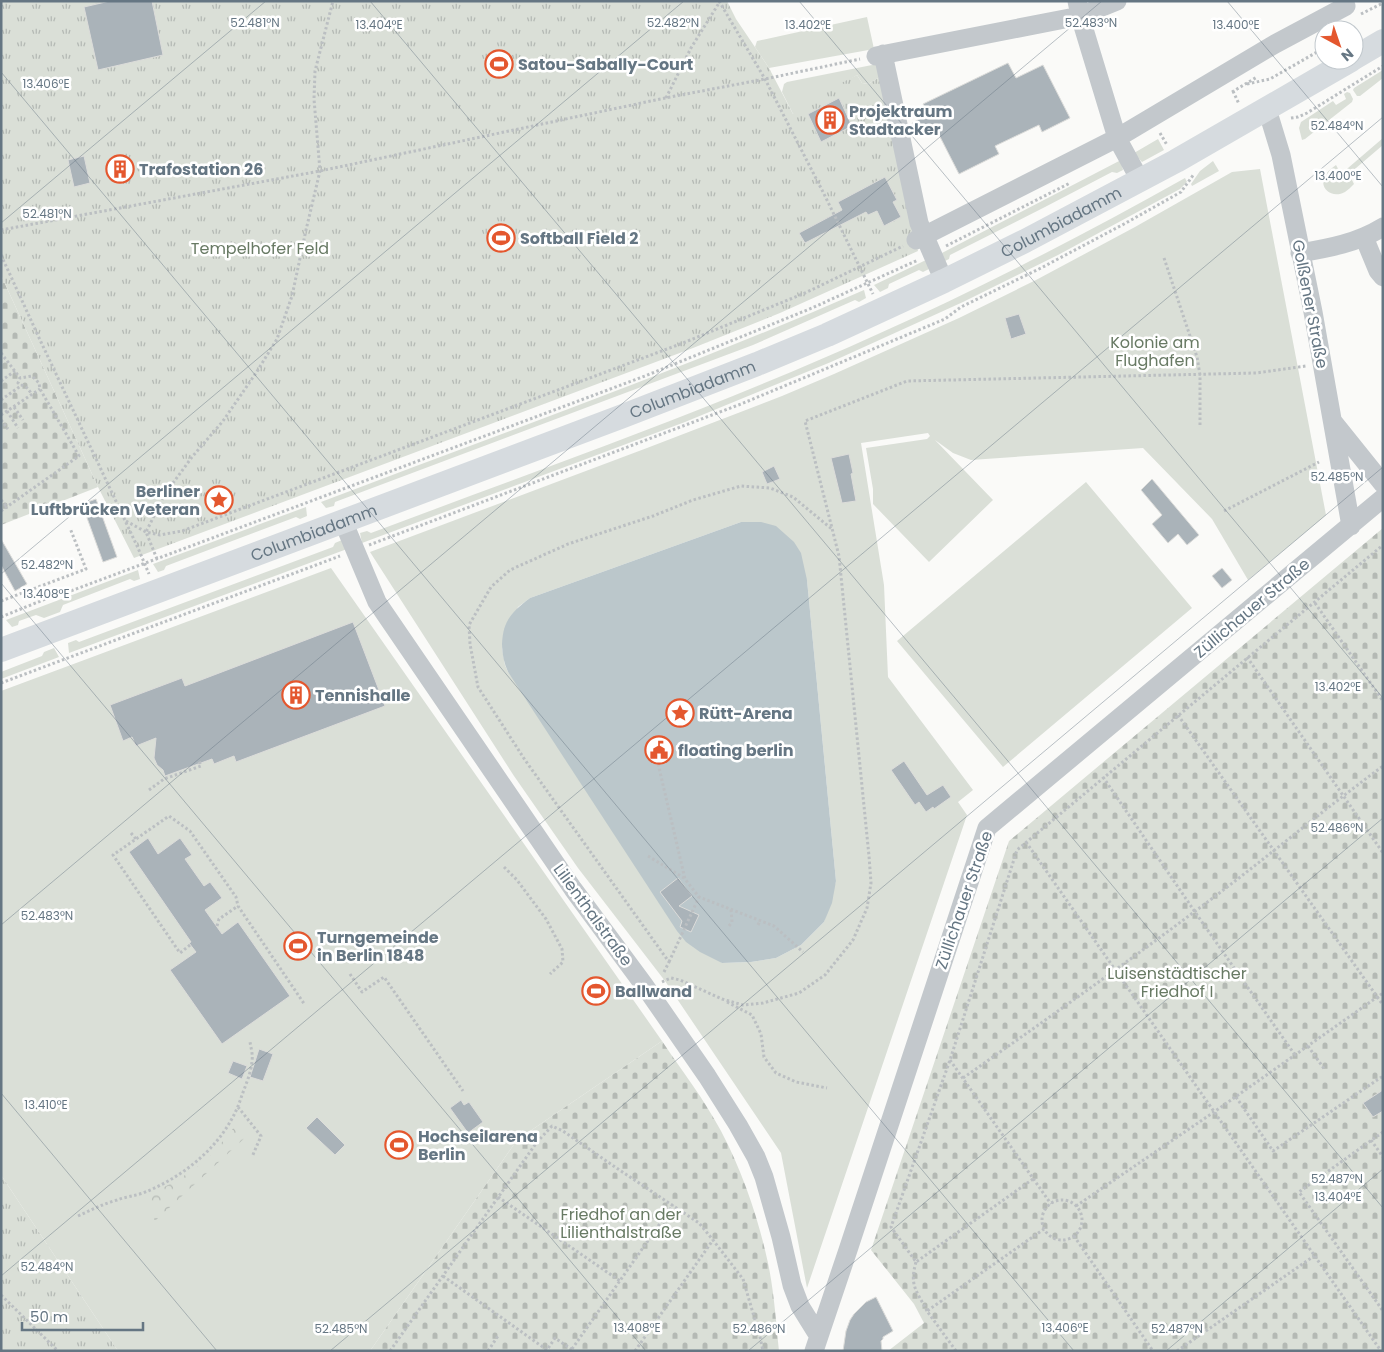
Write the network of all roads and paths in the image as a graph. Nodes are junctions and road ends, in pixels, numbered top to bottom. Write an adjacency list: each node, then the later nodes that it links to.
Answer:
1 (333, 1): 23 (path)
2 (1117, 1): 6 (street)
3 (718, 2): 13 (path); 15 (path)
4 (1383, 3): 5 (path)
5 (1350, 7): 21 (street)
6 (1079, 8): 10 (street); 21 (street)
7 (1383, 41): 8 (main road)
8 (1364, 52)
9 (1314, 54): 14 (path)
10 (879, 55): 13 (path); 30 (street)
11 (1383, 66): 17 (path)
12 (1334, 70): 16 (main road, Columbiadamm)
13 (765, 79): 15 (path); 35 (path)
14 (1226, 96)
15 (665, 98): 23 (path)
16 (1267, 109): 24 (main road, Columbiadamm); 31 (street, Golßener Straße)
17 (1298, 118)
18 (1168, 129): 19 (path)
19 (1160, 133): 20 (path); 22 (path)
20 (1153, 137)
21 (1117, 138): 24 (street); 30 (street)
22 (1167, 145)
23 (320, 171): 28 (path); 72 (path)
24 (1140, 180): 38 (main road, Columbiadamm)
25 (1072, 182): 33 (path)
26 (1182, 192): 74 (path)
27 (1383, 227): 29 (street)
28 (1, 230)
29 (1364, 237): 31 (street); 37 (street)
30 (920, 238): 33 (street); 35 (path)
31 (1300, 253): 42 (street, Golßener Straße)
32 (1, 254): 67 (path)
33 (931, 254): 38 (street); 76 (path)
34 (1164, 258): 44 (path)
35 (860, 267): 36 (path); 72 (path)
36 (864, 276)
37 (1383, 277)
38 (944, 281): 68 (main road, Columbiadamm)
39 (1, 353): 40 (path)
40 (5, 358): 41 (path); 43 (path)
41 (1, 361)
42 (1322, 364): 44 (path); 56 (street, Golßener Straße)
43 (15, 371): 45 (path); 46 (path)
44 (1200, 375): 57 (path); 71 (path)
45 (20, 378): 47 (path); 48 (path)
46 (1, 381)
47 (22, 385): 49 (path); 50 (path)
48 (40, 389): 49 (path); 64 (path)
49 (32, 394): 51 (path)
50 (1, 400)
51 (14, 406): 52 (path); 55 (path)
52 (7, 411): 53 (path); 58 (path)
53 (1, 415)
54 (1, 420): 59 (path)
55 (23, 420)
56 (1333, 421): 61 (street, Golßener Straße); 69 (street)
57 (1200, 425)
58 (18, 428)
59 (8, 429)
60 (1319, 462): 66 (path)
61 (1383, 484)
62 (1383, 498): 69 (street, Züllichauer Straße)
63 (1, 500): 64 (path)
64 (7, 507): 65 (path)
65 (1, 511)
66 (1224, 512)
67 (126, 521): 72 (path); 75 (path)
68 (343, 521): 74 (street, Lilienthalstraße); 80 (main road, Columbiadamm)
69 (1351, 526): 153 (street, Züllichauer Straße)
70 (70, 528): 77 (path)
71 (833, 530): 109 (path); 117 (path)
72 (146, 532): 76 (path)
73 (1383, 545): 78 (path)
74 (355, 550): 82 (path); 114 (street, Lilienthalstraße)
75 (142, 556)
76 (157, 559): 79 (path)
77 (1, 601)
78 (1314, 603): 81 (path); 83 (path)
79 (1, 617)
80 (1, 650)
81 (1247, 658): 84 (path); 90 (path)
82 (1, 683)
83 (1383, 700)
84 (1178, 715): 88 (path); 94 (path)
85 (656, 759): 98 (path)
86 (199, 761): 89 (path)
87 (1383, 766): 90 (path)
88 (1103, 777): 93 (path); 102 (path)
89 (149, 790)
90 (1343, 796): 94 (path); 95 (path)
91 (131, 833): 92 (path)
92 (136, 839): 100 (path); 107 (path)
93 (1026, 842): 110 (path); 123 (path)
94 (1274, 851): 102 (path); 116 (path)
95 (1383, 854)
96 (648, 856): 98 (path)
97 (504, 867): 113 (path)
98 (684, 879): 99 (path)
99 (699, 897): 101 (path); 109 (path)
100 (238, 906): 104 (path); 118 (path)
101 (731, 910): 103 (path); 105 (path)
102 (1195, 912): 110 (path); 122 (path)
103 (760, 921): 106 (path); 108 (path)
104 (217, 926)
105 (729, 926)
106 (758, 926)
107 (190, 945)
108 (803, 952)
109 (669, 962): 111 (path)
110 (1115, 971): 126 (path); 131 (path)
111 (664, 972)
112 (350, 974): 128 (path)
113 (550, 974)
114 (644, 985): 117 (path); 153 (street, Lilienthalstraße)
115 (1383, 993): 116 (path)
116 (1377, 997): 119 (path); 121 (path)
117 (722, 999): 127 (path)
118 (305, 1005)
119 (1383, 1005)
120 (250, 1042): 130 (path)
121 (1308, 1046): 122 (path); 124 (path)
122 (1295, 1055): 129 (path)
123 (950, 1060): 126 (path); 146 (path)
124 (1325, 1070)
125 (1383, 1076): 129 (path)
126 (963, 1078): 136 (path)
127 (827, 1088)
128 (463, 1091)
129 (1236, 1097): 131 (path)
130 (238, 1106): 134 (path); 141 (path)
131 (1214, 1112): 140 (path); 145 (path)
132 (1383, 1132): 133 (path)
133 (1371, 1140): 135 (path); 151 (path)
134 (252, 1157)
135 (1383, 1157)
136 (1033, 1179): 138 (path); 146 (path)
137 (498, 1197): 139 (path); 147 (path); 148 (path)
138 (1051, 1204): 140 (path); 142 (path)
139 (673, 1205): 144 (path); 148 (path)
140 (1076, 1206): 143 (path)
141 (78, 1216)
142 (1044, 1229): 143 (path); 150 (path)
143 (1074, 1236): 161 (path)
144 (713, 1240): 158 (path); 159 (path)
145 (1314, 1256): 162 (path); 163 (path)
146 (916, 1262): 150 (path)
147 (443, 1276): 155 (path); 156 (path)
148 (620, 1280): 155 (path)
149 (1, 1295): 154 (path)
150 (927, 1311): 160 (path)
151 (1383, 1312)
152 (498, 1336): 157 (path)
153 (816, 1343)
154 (56, 1350)
155 (573, 1350)
156 (390, 1351)
157 (488, 1351)
158 (635, 1351)
159 (763, 1351)
160 (956, 1351)
161 (1154, 1351)
162 (1177, 1351)
163 (1381, 1351)

